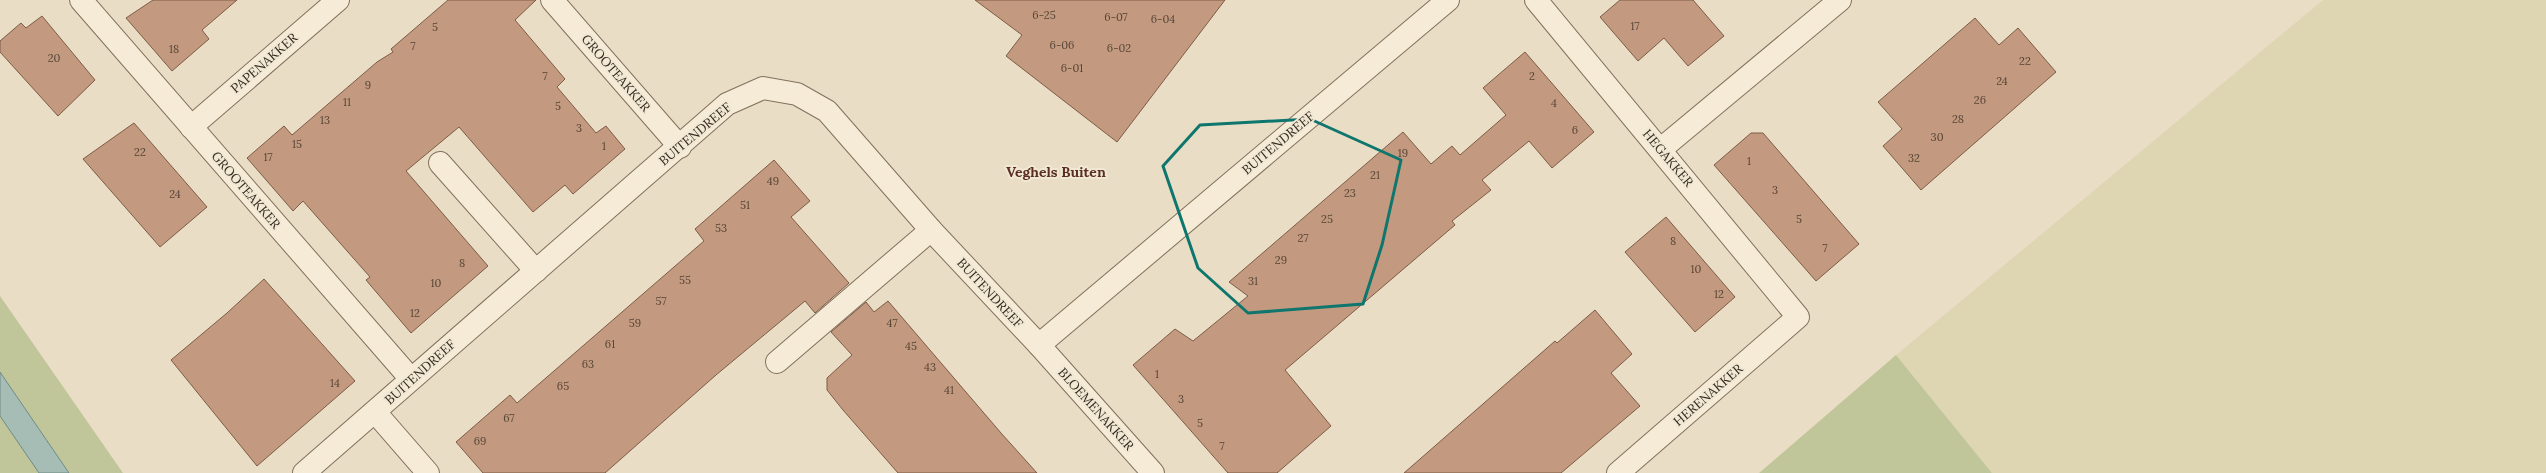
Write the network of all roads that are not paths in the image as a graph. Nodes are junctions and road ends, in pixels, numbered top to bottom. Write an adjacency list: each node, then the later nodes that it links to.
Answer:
1 (81, 0): 7 (street, GROOTEAKKER)
2 (338, 0): 7 (street, PAPENAKKER)
3 (552, 0): 8 (street, GROOTEAKKER)
4 (1448, 0): 14 (street, BUITENDREEF)
5 (1536, 0): 9 (street, HEGAKKER)
6 (1840, 0): 9 (street)
7 (191, 127): 16 (street, GROOTEAKKER)
8 (680, 147): 11 (street, BUITENDREEF); 12 (street, BUITENDREEF)
9 (1661, 149): 13 (street, HEGAKKER)
10 (440, 163): 12 (street)
11 (931, 230): 14 (street, BUITENDREEF); 15 (street)
12 (536, 271): 16 (street, BUITENDREEF)
13 (1798, 317): 21 (street, HERENAKKER)
14 (1038, 345): 20 (street, BLOEMENAKKER)
15 (777, 362)
16 (411, 380): 17 (street, BUITENDREEF)
17 (375, 412): 18 (street, BUITENDREEF); 19 (street)
18 (304, 473)
19 (428, 473)
20 (1153, 473)
21 (1618, 473)

